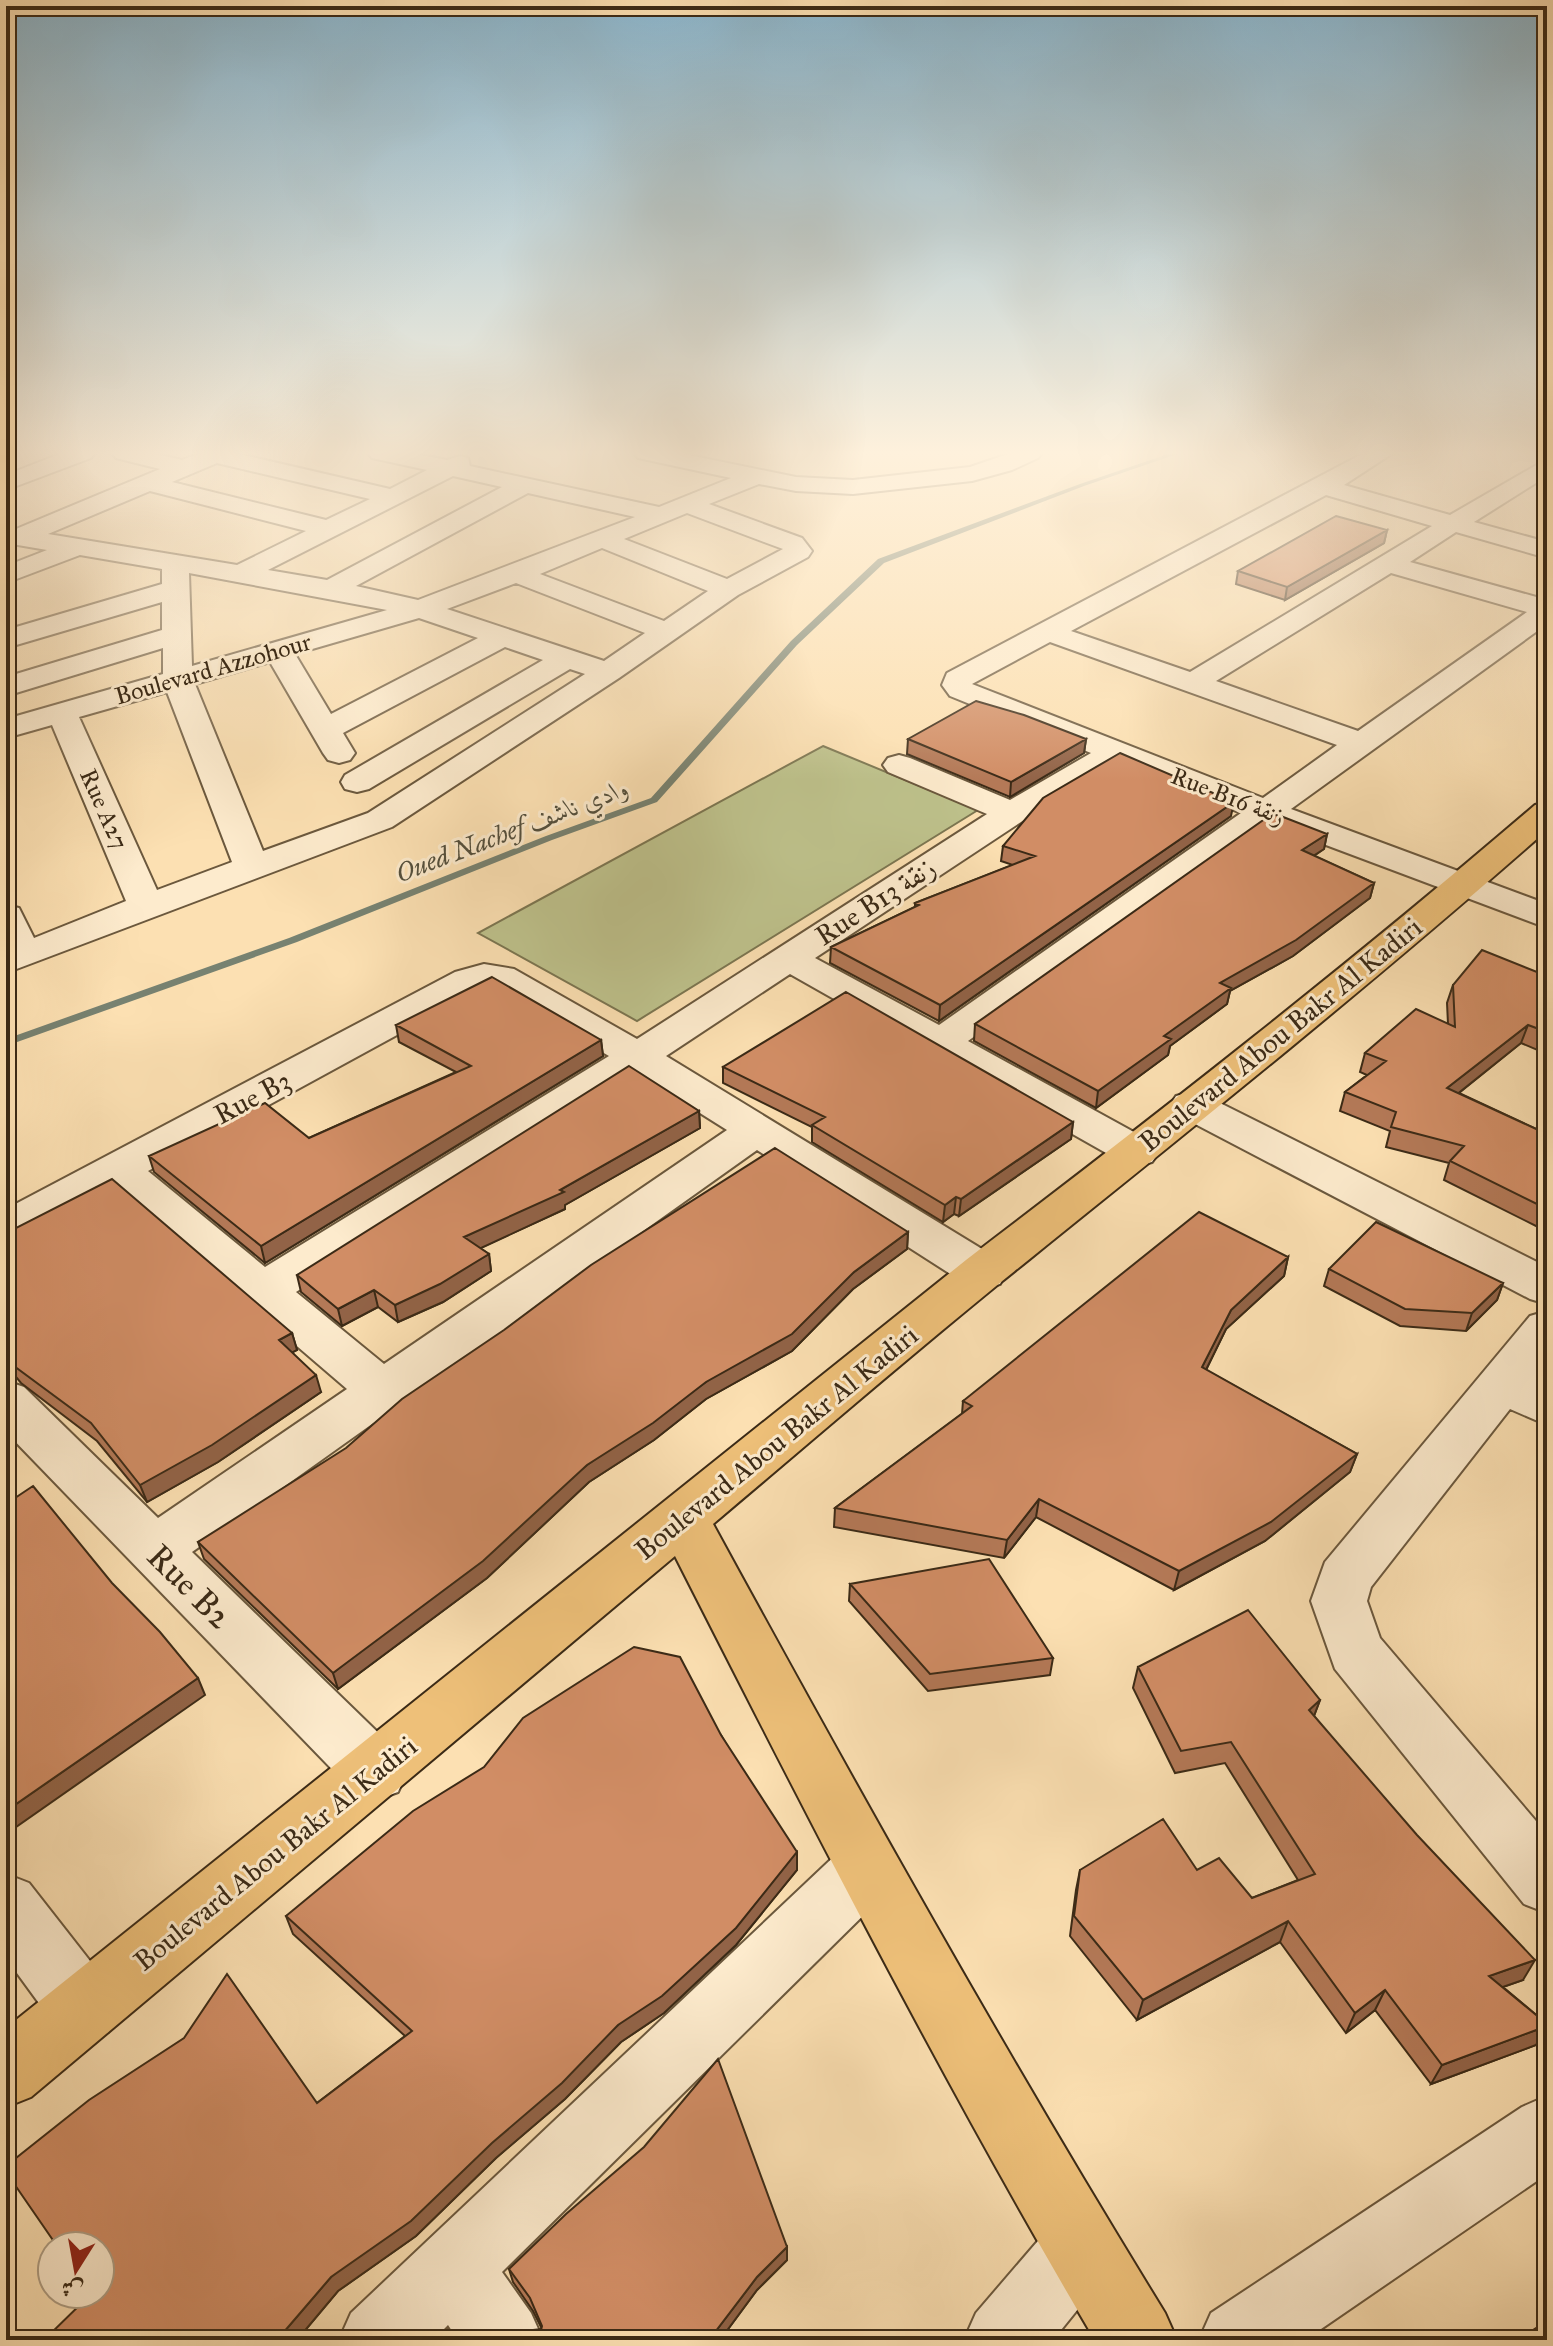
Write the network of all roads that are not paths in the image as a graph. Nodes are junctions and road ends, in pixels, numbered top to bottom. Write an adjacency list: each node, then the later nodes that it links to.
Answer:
1 (38, 562): 12 (street)
2 (130, 562): 13 (street)
3 (263, 562): 10 (street)
4 (380, 562): 14 (street)
5 (544, 562): 11 (street, Boulevard Azzohour)
6 (661, 562): 15 (street)
7 (777, 562): 15 (street)
8 (1180, 562): 19 (street)
9 (1385, 563): 17 (street); 27 (street)
10 (240, 574): 13 (street); 14 (street)
11 (516, 574): 16 (street, Boulevard Azzohour); 18 (street)
12 (6, 575)
13 (176, 576): 20 (street); 22 (street)
14 (331, 589): 16 (street)
15 (728, 589): 18 (street)
16 (420, 609): 21 (street); 23 (street, Boulevard Azzohour)
17 (1547, 610): 32 (street)
18 (665, 631): 25 (street)
19 (1048, 632): 27 (street); 33 (street, Rue B16 زنقة)
20 (179, 634): 26 (street); 28 (street)
21 (500, 638): 24 (street); 31 (street)
22 (6, 639)
23 (278, 650): 26 (street, Boulevard Azzohour); 31 (street)
24 (566, 659): 25 (street); 35 (street)
25 (608, 672): 39 (street)
26 (178, 680): 29 (street, Boulevard Azzohour); 40 (street)
27 (1193, 683): 32 (street)
28 (6, 687)
29 (62, 713): 30 (street, Boulevard Azzohour); 42 (street, Rue A27)
30 (6, 729)
31 (325, 730): 35 (street)
32 (1364, 744): 36 (street)
33 (1115, 752): 36 (street, Rue B16 زنقة); 38 (street, Rue B13 زنقة)
34 (899, 765): 38 (street)
35 (357, 782): 39 (street)
36 (1266, 811): 41 (street, Rue B16 زنقة); 47 (street)
37 (1547, 812): 41 (main road, Boulevard Abou Bakr Al Kadiri)
38 (1012, 813): 46 (street, Rue B13 زنقة)
39 (380, 820): 40 (street)
40 (251, 866): 42 (street)
41 (1463, 885): 44 (street, Rue B16 زنقة); 49 (main road, Boulevard Abou Bakr Al Kadiri)
42 (146, 906): 45 (street)
43 (6, 916): 45 (street)
44 (1547, 917)
45 (14, 958)
46 (788, 958): 47 (street); 48 (street, Rue B13 زنقة)
47 (940, 1043): 51 (street)
48 (638, 1056): 50 (street); 52 (street, Rue B3); 56 (street, Rue B13 زنقة)
49 (1191, 1105): 51 (main road, Boulevard Abou Bakr Al Kadiri); 55 (street)
50 (755, 1131): 54 (street); 58 (street)
51 (1137, 1152): 54 (main road, Boulevard Abou Bakr Al Kadiri)
52 (118, 1169): 53 (street, Rue B3); 56 (street)
53 (6, 1228)
54 (983, 1272): 61 (main road, Boulevard Abou Bakr Al Kadiri)
55 (1547, 1287)
56 (262, 1291): 58 (street)
57 (1547, 1328): 59 (street)
58 (382, 1390): 62 (street)
59 (1526, 1394): 65 (street)
60 (11, 1413): 62 (street, Rue B2)
61 (683, 1518): 63 (main road, Boulevard Abou Bakr Al Kadiri); 64 (main road)
62 (153, 1550): 63 (street, Rue B2)
63 (376, 1772): 67 (main road, Boulevard Abou Bakr Al Kadiri)
64 (866, 1869): 70 (main road); 71 (street)
65 (1547, 1882)
66 (6, 1905): 67 (street)
67 (84, 2008): 68 (main road, Boulevard Abou Bakr Al Kadiri)
68 (6, 2072)
69 (1547, 2132): 76 (street)
70 (1081, 2247): 74 (street); 75 (main road)
71 (453, 2268): 72 (street); 73 (street)
72 (378, 2340)
73 (504, 2340)
74 (1003, 2340)
75 (1138, 2340)
76 (1238, 2340)

